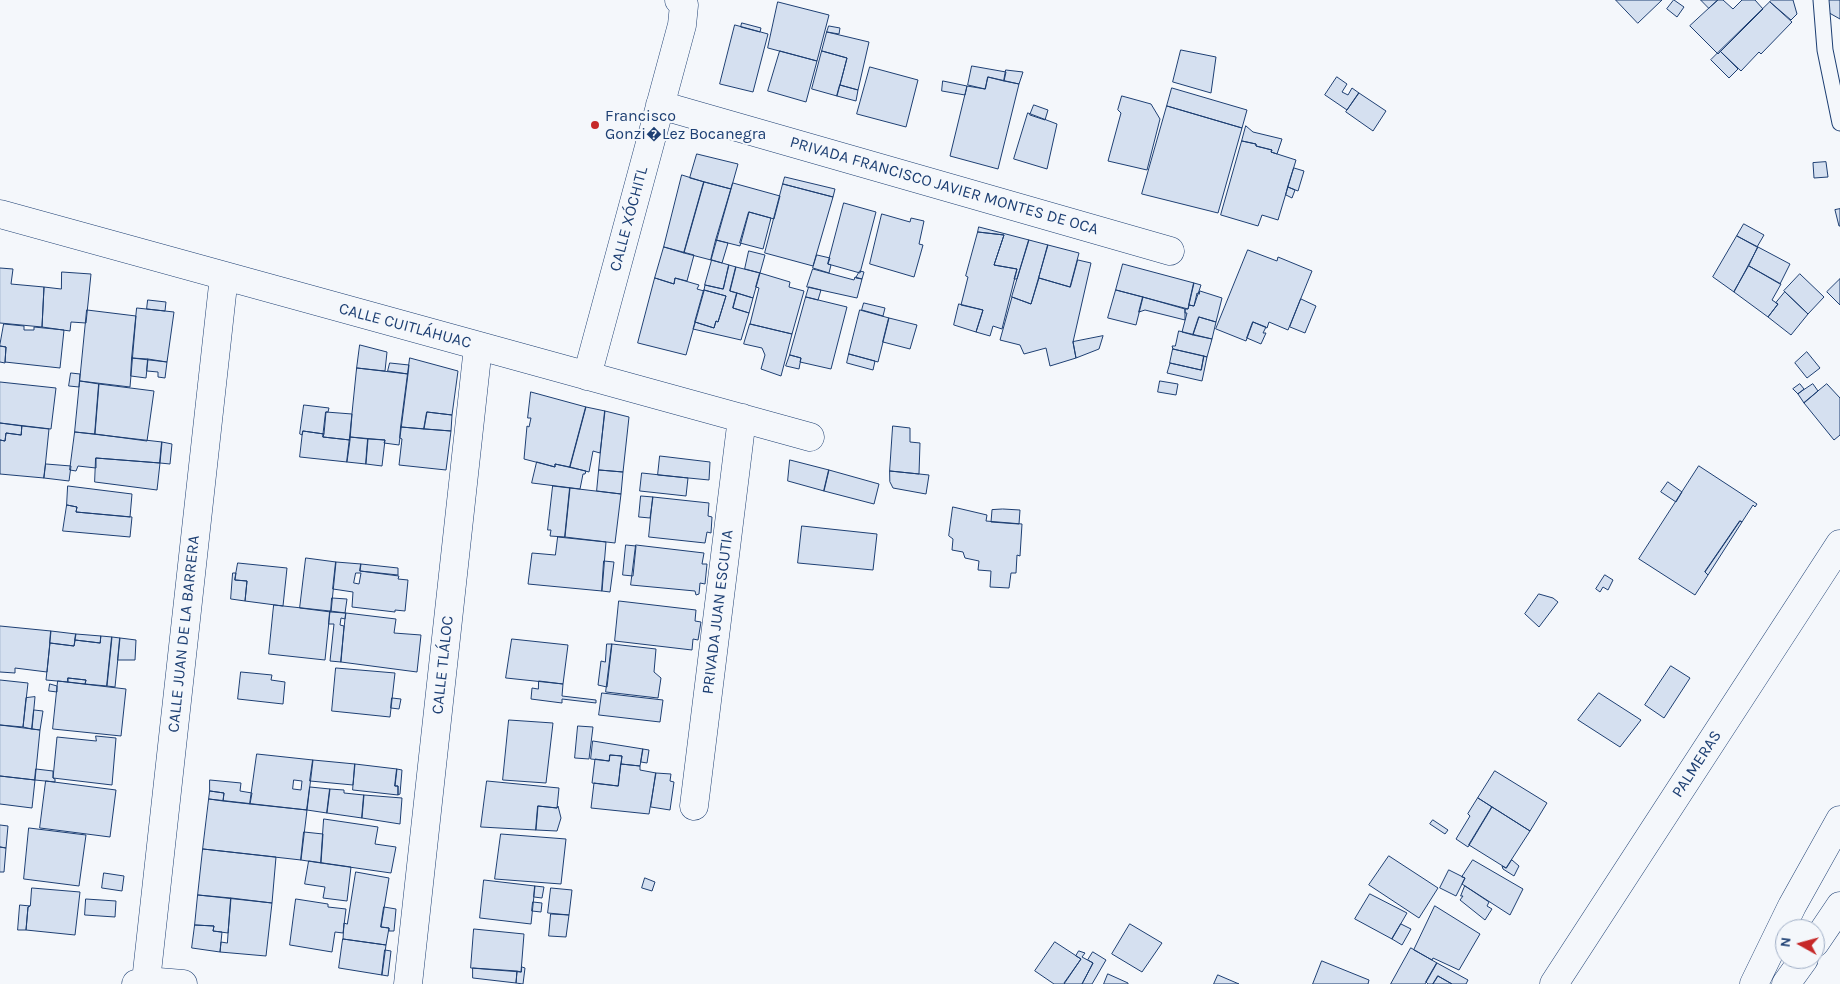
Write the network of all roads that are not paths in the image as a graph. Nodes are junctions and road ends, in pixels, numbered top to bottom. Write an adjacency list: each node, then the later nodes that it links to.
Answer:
1 (1821, 0): 4 (lane)
2 (682, 2): 3 (main road, CALLE XÓCHITL)
3 (660, 105): 6 (main road, PRIVADA FRANCISCO JAVIER MONTES DE OCA); 9 (main road, CALLE XÓCHITL)
4 (1840, 123)
5 (0, 214): 7 (main road, CALLE CUITLÁHUAC)
6 (1170, 251)
7 (224, 276): 8 (main road, CALLE CUITLÁHUAC); 18 (main road, CALLE JUAN DE LA BARRERA)
8 (478, 346): 9 (main road, CALLE CUITLÁHUAC); 20 (main road, CALLE TLÁLOC)
9 (588, 376): 10 (main road, CALLE CUITLÁHUAC)
10 (742, 418): 11 (main road, CALLE CUITLÁHUAC); 13 (main road, PRIVADA JUAN ESCUTIA)
11 (810, 437)
12 (1840, 544): 21 (main road, PALMERAS)
13 (694, 806)
14 (1840, 820): 22 (main road)
15 (1840, 906): 16 (main road)
16 (1825, 928)
17 (1797, 969): 23 (main road)
18 (141, 982): 19 (main road)
19 (183, 984)
20 (408, 984)
21 (1554, 984)
22 (1754, 984)
23 (1786, 984)

